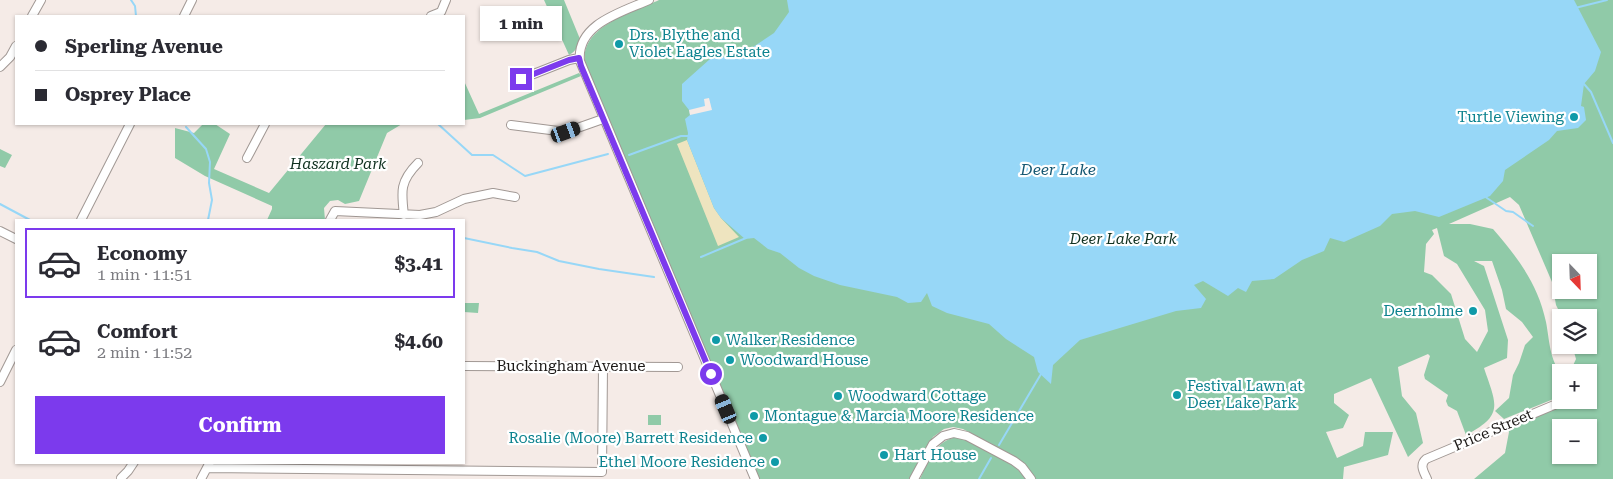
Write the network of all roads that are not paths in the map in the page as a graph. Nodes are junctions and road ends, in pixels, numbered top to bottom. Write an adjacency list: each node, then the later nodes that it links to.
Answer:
1 (41, 0): 5 (street)
2 (192, 0): 6 (street)
3 (446, 0): 7 (street)
4 (649, 0): 9 (street)
5 (33, 15)
6 (184, 15)
7 (433, 15)
8 (15, 48): 10 (street)
9 (579, 58): 11 (street); 12 (street)
10 (0, 67)
11 (521, 79)
12 (603, 118): 15 (street); 36 (street)
13 (130, 125): 20 (street)
14 (264, 125): 16 (street)
15 (511, 125)
16 (247, 158)
17 (418, 163): 19 (street)
18 (515, 197): 19 (street)
19 (404, 215): 21 (street)
20 (82, 219)
21 (331, 219)
22 (0, 231): 23 (street)
23 (15, 238)
24 (15, 352): 28 (street)
25 (465, 366): 26 (street, Buckingham Avenue)
26 (603, 366): 27 (street, Buckingham Avenue); 32 (street)
27 (678, 367)
28 (0, 382)
29 (1552, 406): 39 (street, Price Street)
30 (133, 464): 33 (street)
31 (208, 465): 32 (street); 34 (street)
32 (368, 470): 35 (street)
33 (121, 478)
34 (201, 479)
35 (367, 479)
36 (754, 479)
37 (914, 479): 38 (street)
38 (1031, 479)
39 (1427, 479)

